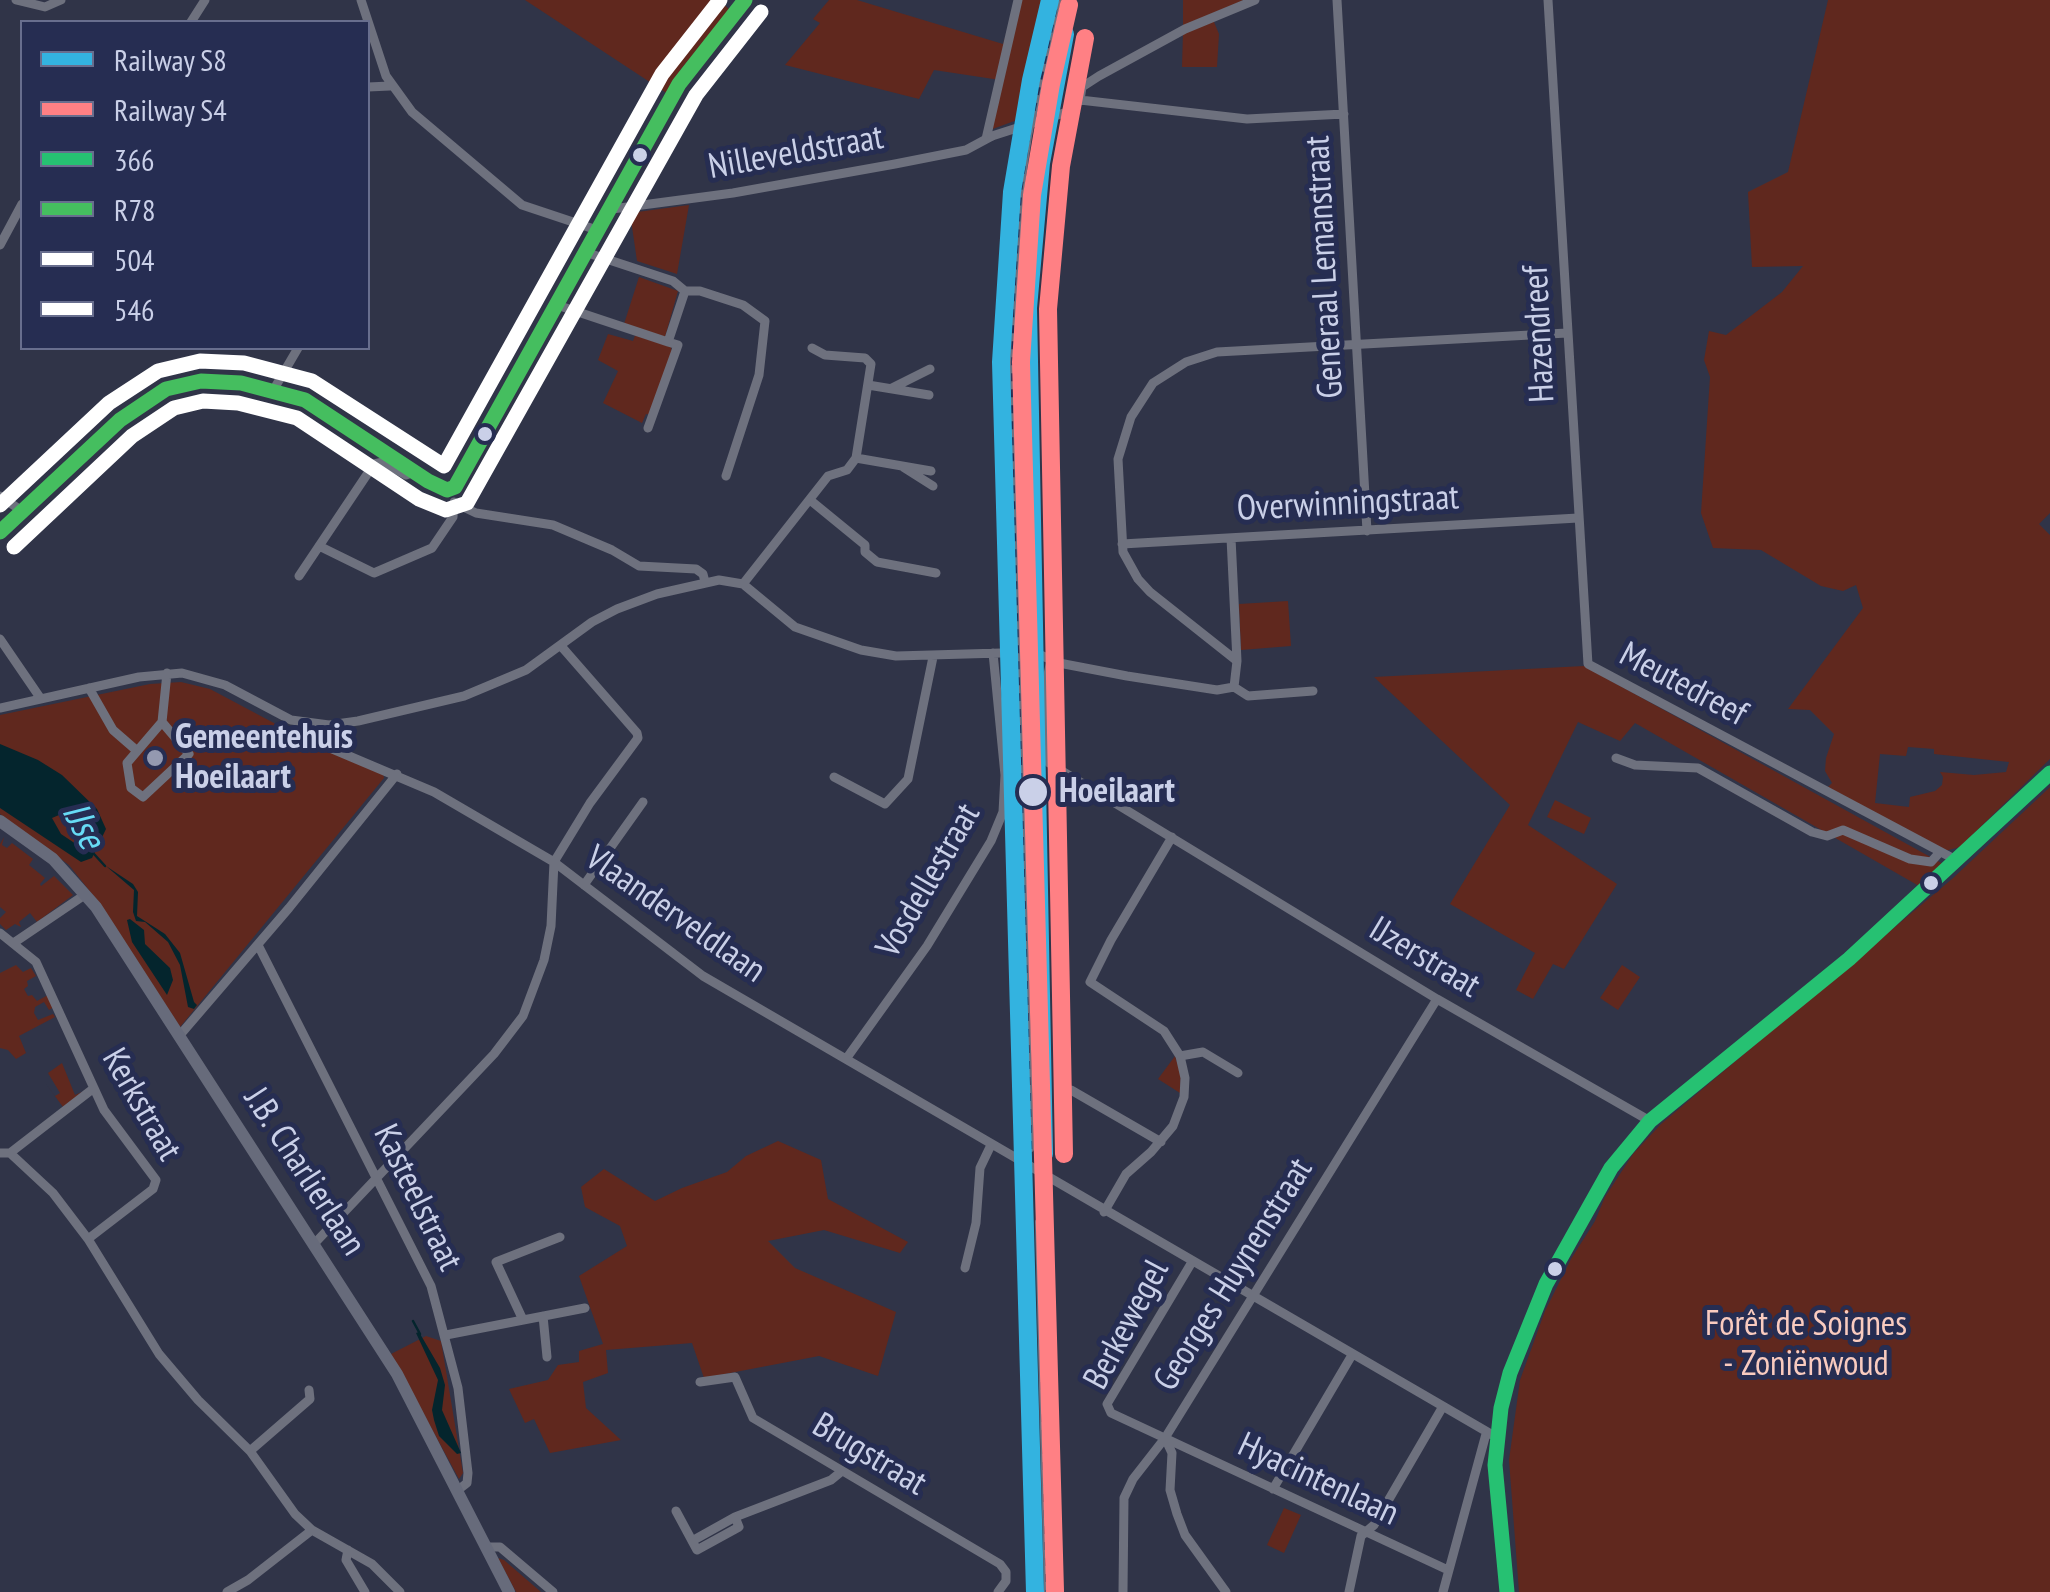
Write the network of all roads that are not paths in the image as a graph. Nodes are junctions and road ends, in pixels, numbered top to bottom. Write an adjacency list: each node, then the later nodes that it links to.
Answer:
1 (16, 0): 2 (street)
2 (60, 0)
3 (745, 0): 15 (main road)
4 (1018, 0): 13 (street)
5 (1255, 0): 11 (street, Nilleveldstraat)
6 (1336, 0): 12 (street, Generaal Lemanstraat)
7 (1548, 0): 21 (street, Hazendreef)
8 (370, 27): 10 (street)
9 (370, 86): 10 (street)
10 (390, 86): 16 (street)
11 (1080, 100): 12 (street); 13 (street, Nilleveldstraat, bridge)
12 (1344, 114): 23 (street, Generaal Lemanstraat)
13 (989, 138): 15 (street, Nilleveldstraat)
14 (20, 208): 17 (street)
15 (612, 209): 16 (main road)
16 (600, 230): 18 (main road)
17 (0, 244)
18 (588, 253): 19 (street); 20 (main road)
19 (685, 291): 22 (street); 36 (street)
20 (558, 305): 22 (street); 39 (main road)
21 (1567, 333): 23 (street); 42 (street, Hazendreef)
22 (668, 342): 31 (street)
23 (1356, 346): 43 (street, Generaal Lemanstraat); 46 (street)
24 (812, 348): 27 (street)
25 (297, 350): 29 (street)
26 (930, 368): 28 (street)
27 (868, 384): 28 (street); 32 (street)
28 (892, 388): 30 (street)
29 (274, 390): 35 (main road); 41 (main road)
30 (929, 395)
31 (648, 428)
32 (856, 458): 33 (street); 40 (street)
33 (903, 467): 34 (street); 37 (street)
34 (931, 471)
35 (414, 472): 39 (main road); 47 (street)
36 (726, 476)
37 (933, 486)
38 (0, 496): 41 (street)
39 (453, 496): 47 (street); 50 (street)
40 (810, 500): 48 (street); 51 (street)
41 (22, 511): 44 (main road)
42 (1578, 518): 43 (street, Overwinningstraat); 60 (street, Hazendreef)
43 (1367, 531): 45 (street, Overwinningstraat)
44 (0, 532)
45 (1231, 538): 46 (street, Overwinningstraat); 58 (street)
46 (1122, 544): 58 (street)
47 (319, 546): 49 (street)
48 (936, 574)
49 (298, 576)
50 (705, 582): 51 (street); 53 (street)
51 (743, 584): 55 (street)
52 (0, 639): 56 (street)
53 (560, 646): 68 (street); 78 (street)
54 (1038, 654): 57 (street)
55 (934, 657): 73 (street); 88 (street, Vosdellestraat)
56 (14, 660): 59 (street); 65 (street)
57 (1050, 660): 62 (street); 76 (street, IJzerstraat)
58 (1237, 661): 62 (street)
59 (0, 662)
60 (1588, 664): 77 (street, Meutedreef)
61 (167, 673): 63 (street); 67 (street); 68 (street)
62 (1234, 687): 64 (street)
63 (89, 688): 65 (street); 69 (street)
64 (1312, 690)
65 (41, 699): 66 (street)
66 (0, 708)
67 (162, 722): 69 (street); 69 (street)
68 (315, 725): 72 (street, Vlaanderveldlaan)
69 (136, 750)
70 (1616, 758): 77 (street)
71 (2050, 773): 79 (main road)
72 (397, 774): 78 (street, Vlaanderveldlaan); 84 (street)
73 (834, 777)
74 (644, 802): 80 (street)
75 (0, 821): 81 (main road, J.B. Charlierlaan)
76 (1172, 837): 85 (street, IJzerstraat); 87 (street)
77 (1940, 852): 79 (street, Meutedreef)
78 (554, 862): 80 (street, Vlaanderveldlaan); 96 (street)
79 (1957, 862): 92 (main road)
80 (584, 884): 88 (street, Vlaanderveldlaan)
81 (86, 894): 83 (street); 86 (main road, J.B. Charlierlaan)
82 (0, 933): 83 (street, Kerkstraat)
83 (14, 942): 90 (street, Kerkstraat)
84 (258, 945): 86 (street); 96 (street, Kasteelstraat)
85 (1437, 999): 92 (street, IJzerstraat); 103 (street, Georges Huynenstraat)
86 (180, 1035): 100 (main road, J.B. Charlierlaan)
87 (1180, 1056): 89 (street); 93 (street)
88 (846, 1059): 94 (street, Vlaanderveldlaan)
89 (1238, 1073)
90 (94, 1088): 95 (street); 99 (street, Kerkstraat)
91 (1071, 1090): 93 (street)
92 (1650, 1122): 113 (main road)
93 (1160, 1142): 97 (street)
94 (991, 1144): 97 (street, Vlaanderveldlaan); 102 (street)
95 (5, 1153): 99 (street)
96 (377, 1177): 100 (street); 107 (street, Kasteelstraat)
97 (1104, 1212): 101 (street, Vlaanderveldlaan)
98 (560, 1237): 106 (street)
99 (88, 1239): 115 (street)
100 (314, 1244): 118 (main road, J.B. Charlierlaan)
101 (1192, 1262): 103 (street, Vlaanderveldlaan); 114 (street, Berkewegel)
102 (966, 1268)
103 (1253, 1298): 108 (street, Vlaanderveldlaan); 114 (street, Georges Huynenstraat)
104 (585, 1308): 105 (street)
105 (543, 1316): 106 (street); 109 (street)
106 (523, 1320): 107 (street)
107 (446, 1335): 118 (street, Kasteelstraat)
108 (1352, 1355): 112 (street, Vlaanderveldlaan); 117 (street)
109 (547, 1356)
110 (700, 1382): 116 (street, Brugstraat)
111 (309, 1390): 115 (street)
112 (1442, 1408): 113 (street, Vlaanderveldlaan); 123 (street)
113 (1491, 1436): 126 (street); 137 (main road)
114 (1166, 1438): 117 (street, Hyacintenlaan); 133 (street, Georges Huynenstraat); 134 (street)
115 (250, 1451): 122 (street)
116 (842, 1472): 120 (street); 132 (street, Brugstraat)
117 (1274, 1489): 123 (street, Hyacintenlaan)
118 (458, 1490): 124 (main road, J.B. Charlierlaan)
119 (676, 1511): 120 (street)
120 (682, 1522): 121 (street)
121 (672, 1528)
122 (312, 1530): 125 (street); 127 (street)
123 (1366, 1533): 126 (street, Hyacintenlaan); 135 (street)
124 (486, 1547): 130 (main road, J.B. Charlierlaan); 131 (street)
125 (348, 1550): 128 (street); 129 (street)
126 (1448, 1570): 136 (street)
127 (227, 1592)
128 (365, 1592)
129 (400, 1592)
130 (509, 1592)
131 (552, 1592)
132 (998, 1592)
133 (1123, 1592)
134 (1226, 1592)
135 (1349, 1592)
136 (1443, 1592)
137 (1508, 1592)

